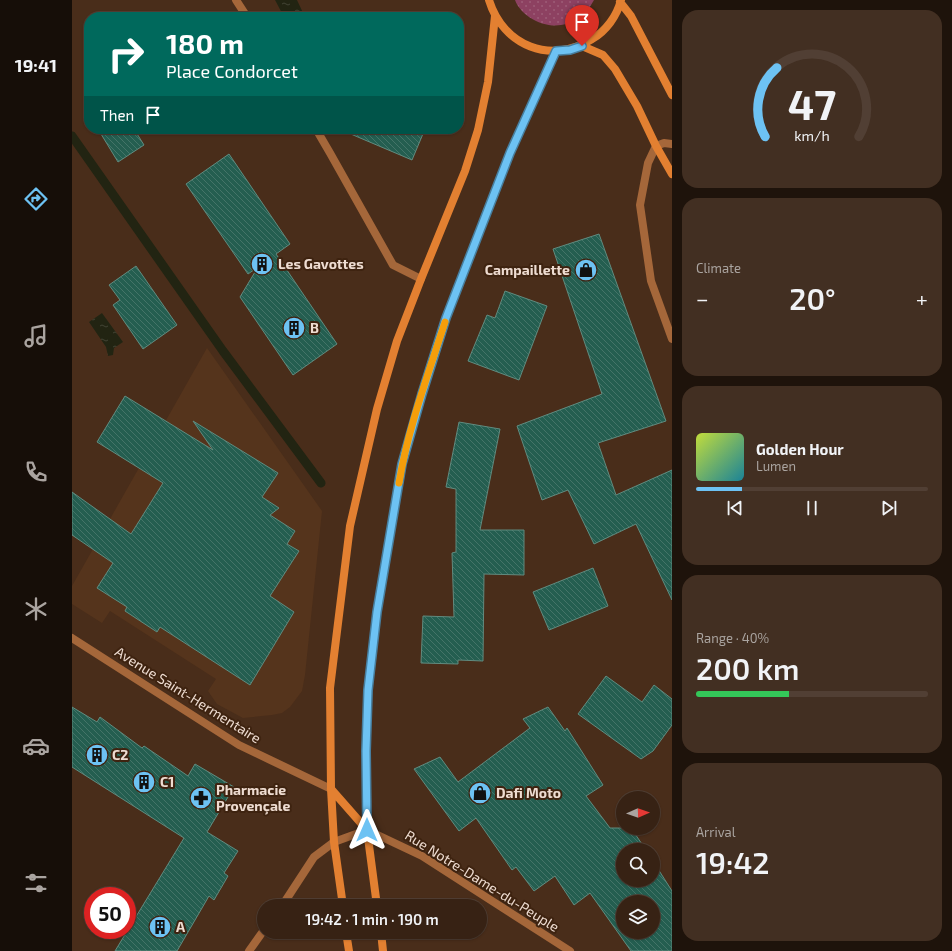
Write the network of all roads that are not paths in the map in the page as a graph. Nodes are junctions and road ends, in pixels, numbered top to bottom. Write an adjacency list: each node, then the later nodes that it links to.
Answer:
1 (236, 0): 4 (street)
2 (489, 0): 5 (main road)
3 (621, 1): 6 (main road); 8 (main road)
4 (244, 12)
5 (495, 16): 7 (main road); 13 (main road)
6 (582, 46): 7 (main road); 11 (main road)
7 (556, 51): 17 (main road)
8 (672, 95)
9 (319, 134): 13 (street)
10 (672, 144): 11 (street)
11 (656, 146): 12 (main road); 14 (street)
12 (672, 174)
13 (421, 278): 16 (main road)
14 (672, 339)
15 (72, 638): 16 (street, Avenue Saint-Hermentaire)
16 (331, 789): 17 (main road, Avenue Saint-Hermentaire); 18 (main road)
17 (367, 830): 18 (street); 21 (main road); 28 (street, Rue Notre-Dame-du-Peuple)
18 (334, 842): 19 (street); 20 (main road)
19 (287, 899)
20 (342, 899)
21 (376, 899)
22 (258, 939): 25 (street)
23 (347, 939): 26 (main road)
24 (382, 939): 27 (main road)
25 (249, 951)
26 (349, 951)
27 (383, 951)
28 (570, 951)

